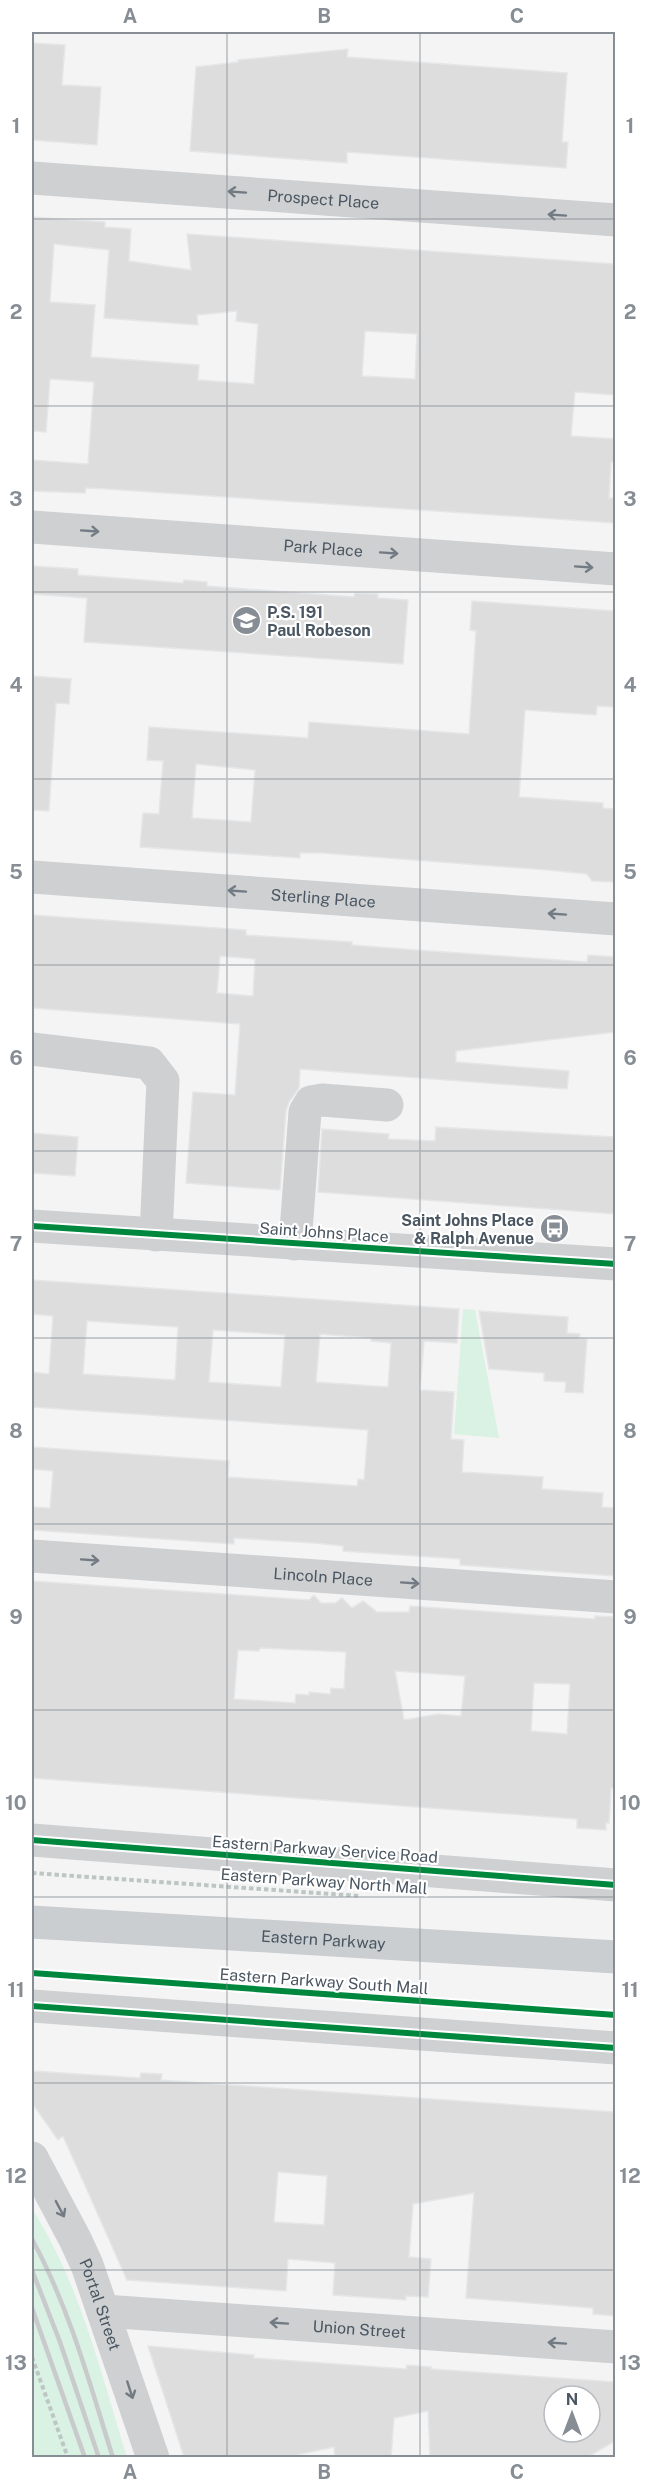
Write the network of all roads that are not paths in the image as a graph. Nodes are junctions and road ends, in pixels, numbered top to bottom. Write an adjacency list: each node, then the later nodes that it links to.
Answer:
1 (32, 178): 2 (street, Prospect Place, one-way to 1)
2 (615, 220)
3 (32, 527): 4 (street, Park Place, one-way to 4)
4 (615, 569)
5 (32, 877): 6 (street, Sterling Place, one-way to 5)
6 (615, 919)
7 (32, 1049): 10 (street)
8 (387, 1105): 11 (street)
9 (32, 1226): 10 (street, Saint Johns Place)
10 (156, 1234): 11 (street, Saint Johns Place)
11 (295, 1244): 12 (street, Saint Johns Place)
12 (615, 1264)
13 (32, 1556): 14 (street, Lincoln Place, one-way to 14)
14 (615, 1598)
15 (32, 1840): 16 (street, Eastern Parkway Service Road)
16 (615, 1885)
17 (32, 1922): 18 (main road, Eastern Parkway)
18 (615, 1957)
19 (32, 2006): 20 (street)
20 (615, 2048)
21 (32, 2158): 22 (street, Portal Street, one-way to 22)
22 (104, 2311): 23 (street, Union Street, one-way to 22); 24 (street, Portal Street, one-way to 24)
23 (615, 2347)
24 (153, 2457)

